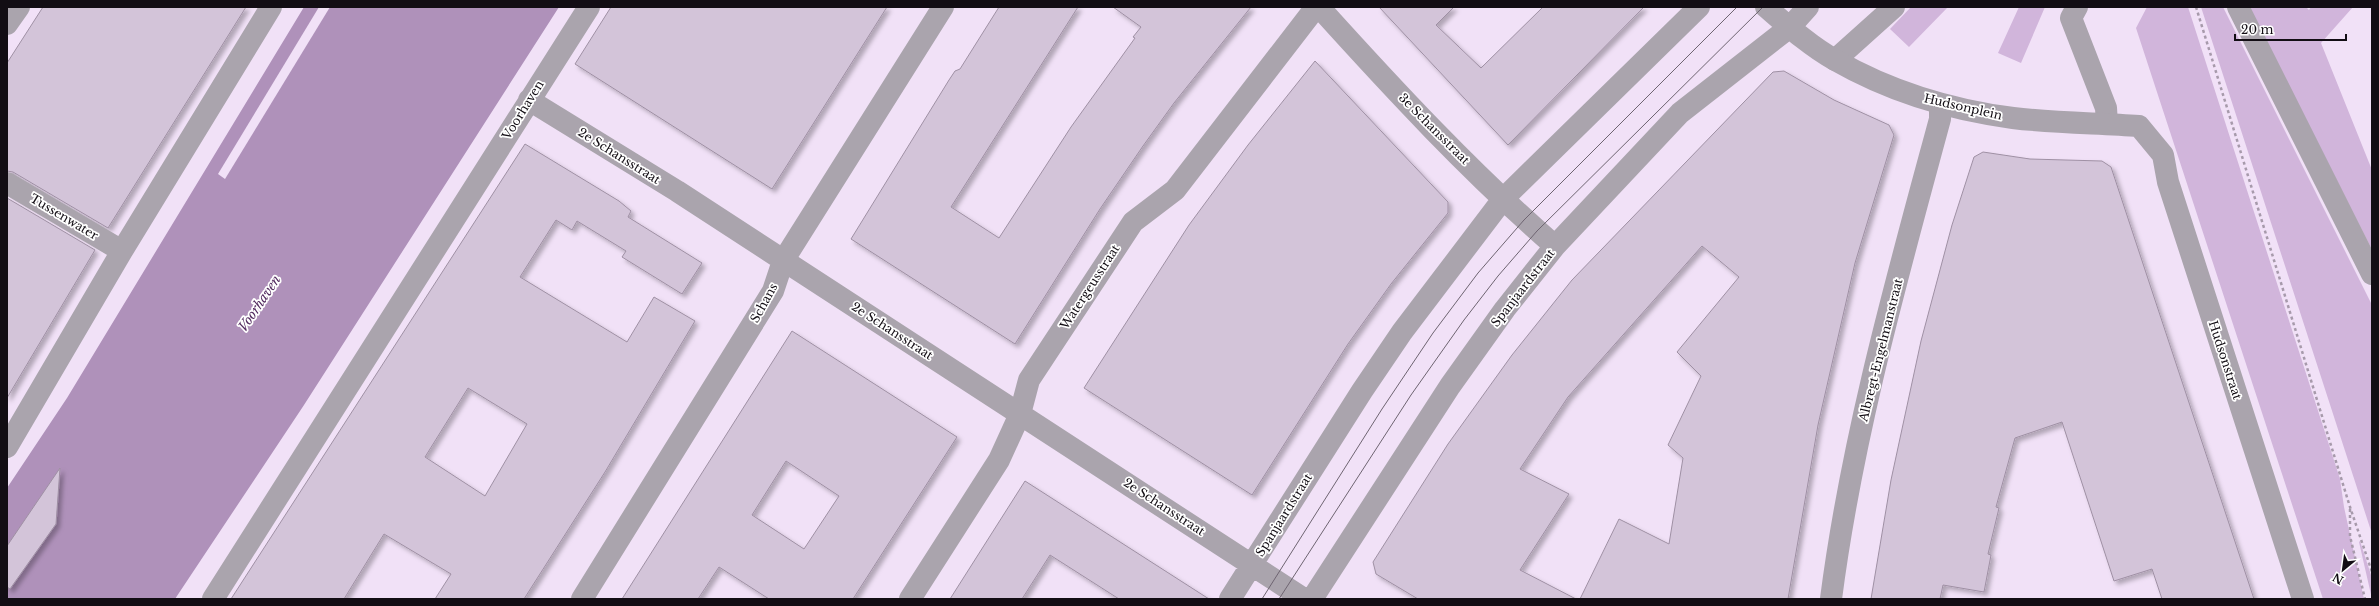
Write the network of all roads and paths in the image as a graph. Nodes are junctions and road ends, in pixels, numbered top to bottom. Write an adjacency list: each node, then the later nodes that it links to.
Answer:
1 (18, 7): 13 (street)
2 (271, 7): 23 (street)
3 (589, 7): 16 (street, Voorhaven)
4 (943, 7): 24 (street, Schans)
5 (1317, 7): 21 (street, 3e Schansstraat); 26 (street, Watergeusstraat)
6 (1699, 7): 21 (street, Spanjaardstraat)
7 (1766, 7): 14 (street)
8 (1808, 7): 14 (street, Spanjaardstraat)
9 (1894, 7): 15 (street)
10 (2077, 7): 18 (street)
11 (2196, 7): 28 (path)
12 (2238, 7): 25 (street)
13 (7, 24)
14 (1797, 34): 15 (street, Hudsonplein); 22 (street, Spanjaardstraat)
15 (1835, 60): 17 (street, Hudsonplein)
16 (530, 100): 24 (street, 2e Schansstraat); 31 (street, Voorhaven)
17 (1940, 104): 18 (street, Hudsonplein); 37 (street, Albregt-Engelmanstraat)
18 (2107, 124): 19 (street, Hudsonplein)
19 (2140, 126): 38 (street, Hudsonstraat)
20 (7, 183): 23 (street, Tussenwater)
21 (1504, 199): 22 (street, 3e Schansstraat); 29 (street, Spanjaardstraat)
22 (1555, 246): 36 (street, Spanjaardstraat)
23 (122, 251): 27 (street)
24 (783, 261): 26 (street, 2e Schansstraat); 32 (street, Schans)
25 (2372, 274)
26 (1020, 414): 29 (street, 2e Schansstraat); 33 (street, Watergeusstraat)
27 (7, 447)
28 (2350, 507): 30 (path); 39 (path)
29 (1252, 565): 34 (street, Spanjaardstraat); 35 (street, Spanjaardstraat)
30 (2372, 572)
31 (213, 599)
32 (582, 599)
33 (910, 599)
34 (1230, 599)
35 (1304, 599)
36 (1312, 599)
37 (1831, 599)
38 (2302, 599)
39 (2365, 599)

